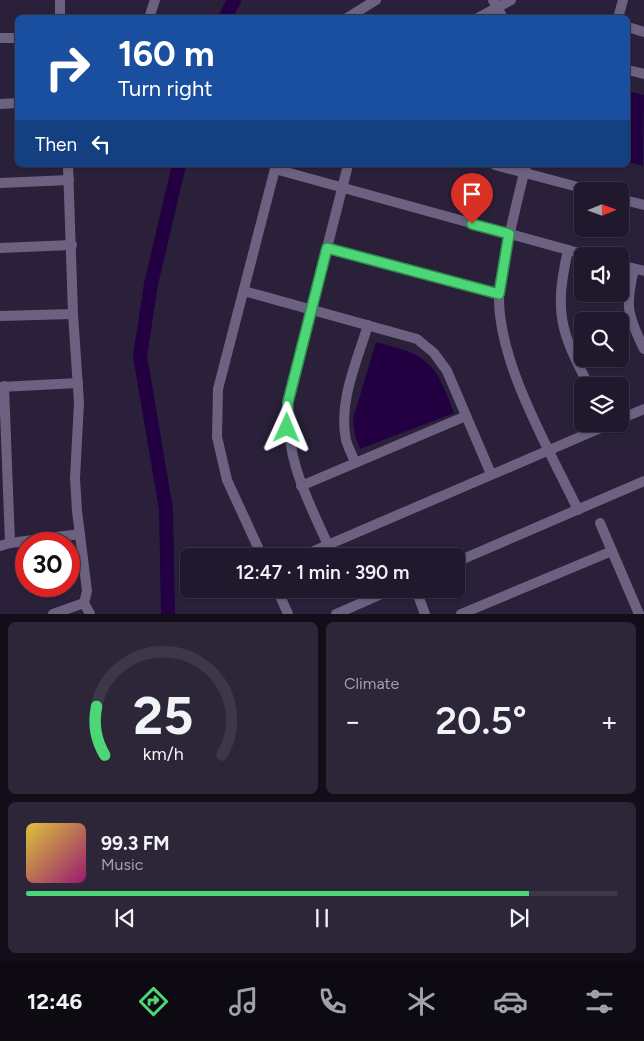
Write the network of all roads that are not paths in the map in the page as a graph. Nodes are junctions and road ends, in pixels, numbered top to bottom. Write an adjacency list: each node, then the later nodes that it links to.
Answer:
1 (60, 0): 7 (street)
2 (155, 0): 8 (street)
3 (376, 0): 9 (street)
4 (511, 0): 6 (street)
5 (623, 0): 12 (street)
6 (495, 4): 10 (street); 11 (street)
7 (60, 15)
8 (150, 15)
9 (352, 15)
10 (482, 15)
11 (501, 15)
12 (619, 15)
13 (630, 27): 14 (street)
14 (644, 32)
15 (0, 38): 16 (street)
16 (15, 38)
17 (630, 70): 18 (street)
18 (644, 74)
19 (15, 103): 20 (street)
20 (0, 104)
21 (68, 167): 26 (street)
22 (276, 167): 29 (street); 39 (street)
23 (347, 167): 29 (street)
24 (510, 167): 25 (street)
25 (525, 169): 28 (street); 32 (street)
26 (69, 180): 27 (street); 33 (street)
27 (0, 182)
28 (574, 185)
29 (341, 188): 32 (street); 35 (street)
30 (629, 201): 31 (street)
31 (644, 205)
32 (509, 234): 36 (street); 40 (street)
33 (72, 245): 34 (street); 42 (street)
34 (0, 248)
35 (327, 248): 40 (street); 41 (street)
36 (568, 250): 37 (street); 46 (street)
37 (574, 252)
38 (639, 270): 45 (street)
39 (244, 290): 41 (street); 64 (street)
40 (499, 294): 53 (street)
41 (312, 310): 44 (street); 57 (street)
42 (73, 314): 43 (street); 47 (street)
43 (0, 316)
44 (368, 325): 51 (street); 54 (street)
45 (644, 349)
46 (585, 377)
47 (78, 383): 48 (street); 60 (street)
48 (2, 387): 62 (street)
49 (644, 409): 50 (street)
50 (629, 415)
51 (466, 416): 54 (street); 55 (street)
52 (591, 432): 53 (street)
53 (550, 450): 55 (street); 58 (street)
54 (355, 462): 57 (street)
55 (491, 474): 63 (street)
56 (644, 481): 58 (street)
57 (301, 486): 63 (street)
58 (578, 510): 67 (street)
59 (600, 523): 66 (street)
60 (80, 532)
61 (80, 534): 71 (street)
62 (5, 544)
63 (328, 546): 65 (street)
64 (258, 548)
65 (323, 548)
66 (612, 551): 77 (street); 78 (street)
67 (465, 558)
68 (281, 598): 74 (street)
69 (372, 598): 75 (street)
70 (419, 598): 76 (street)
71 (84, 603): 72 (street); 73 (street)
72 (53, 614)
73 (90, 614)
74 (288, 614)
75 (336, 614)
76 (425, 614)
77 (461, 614)
78 (638, 614)

